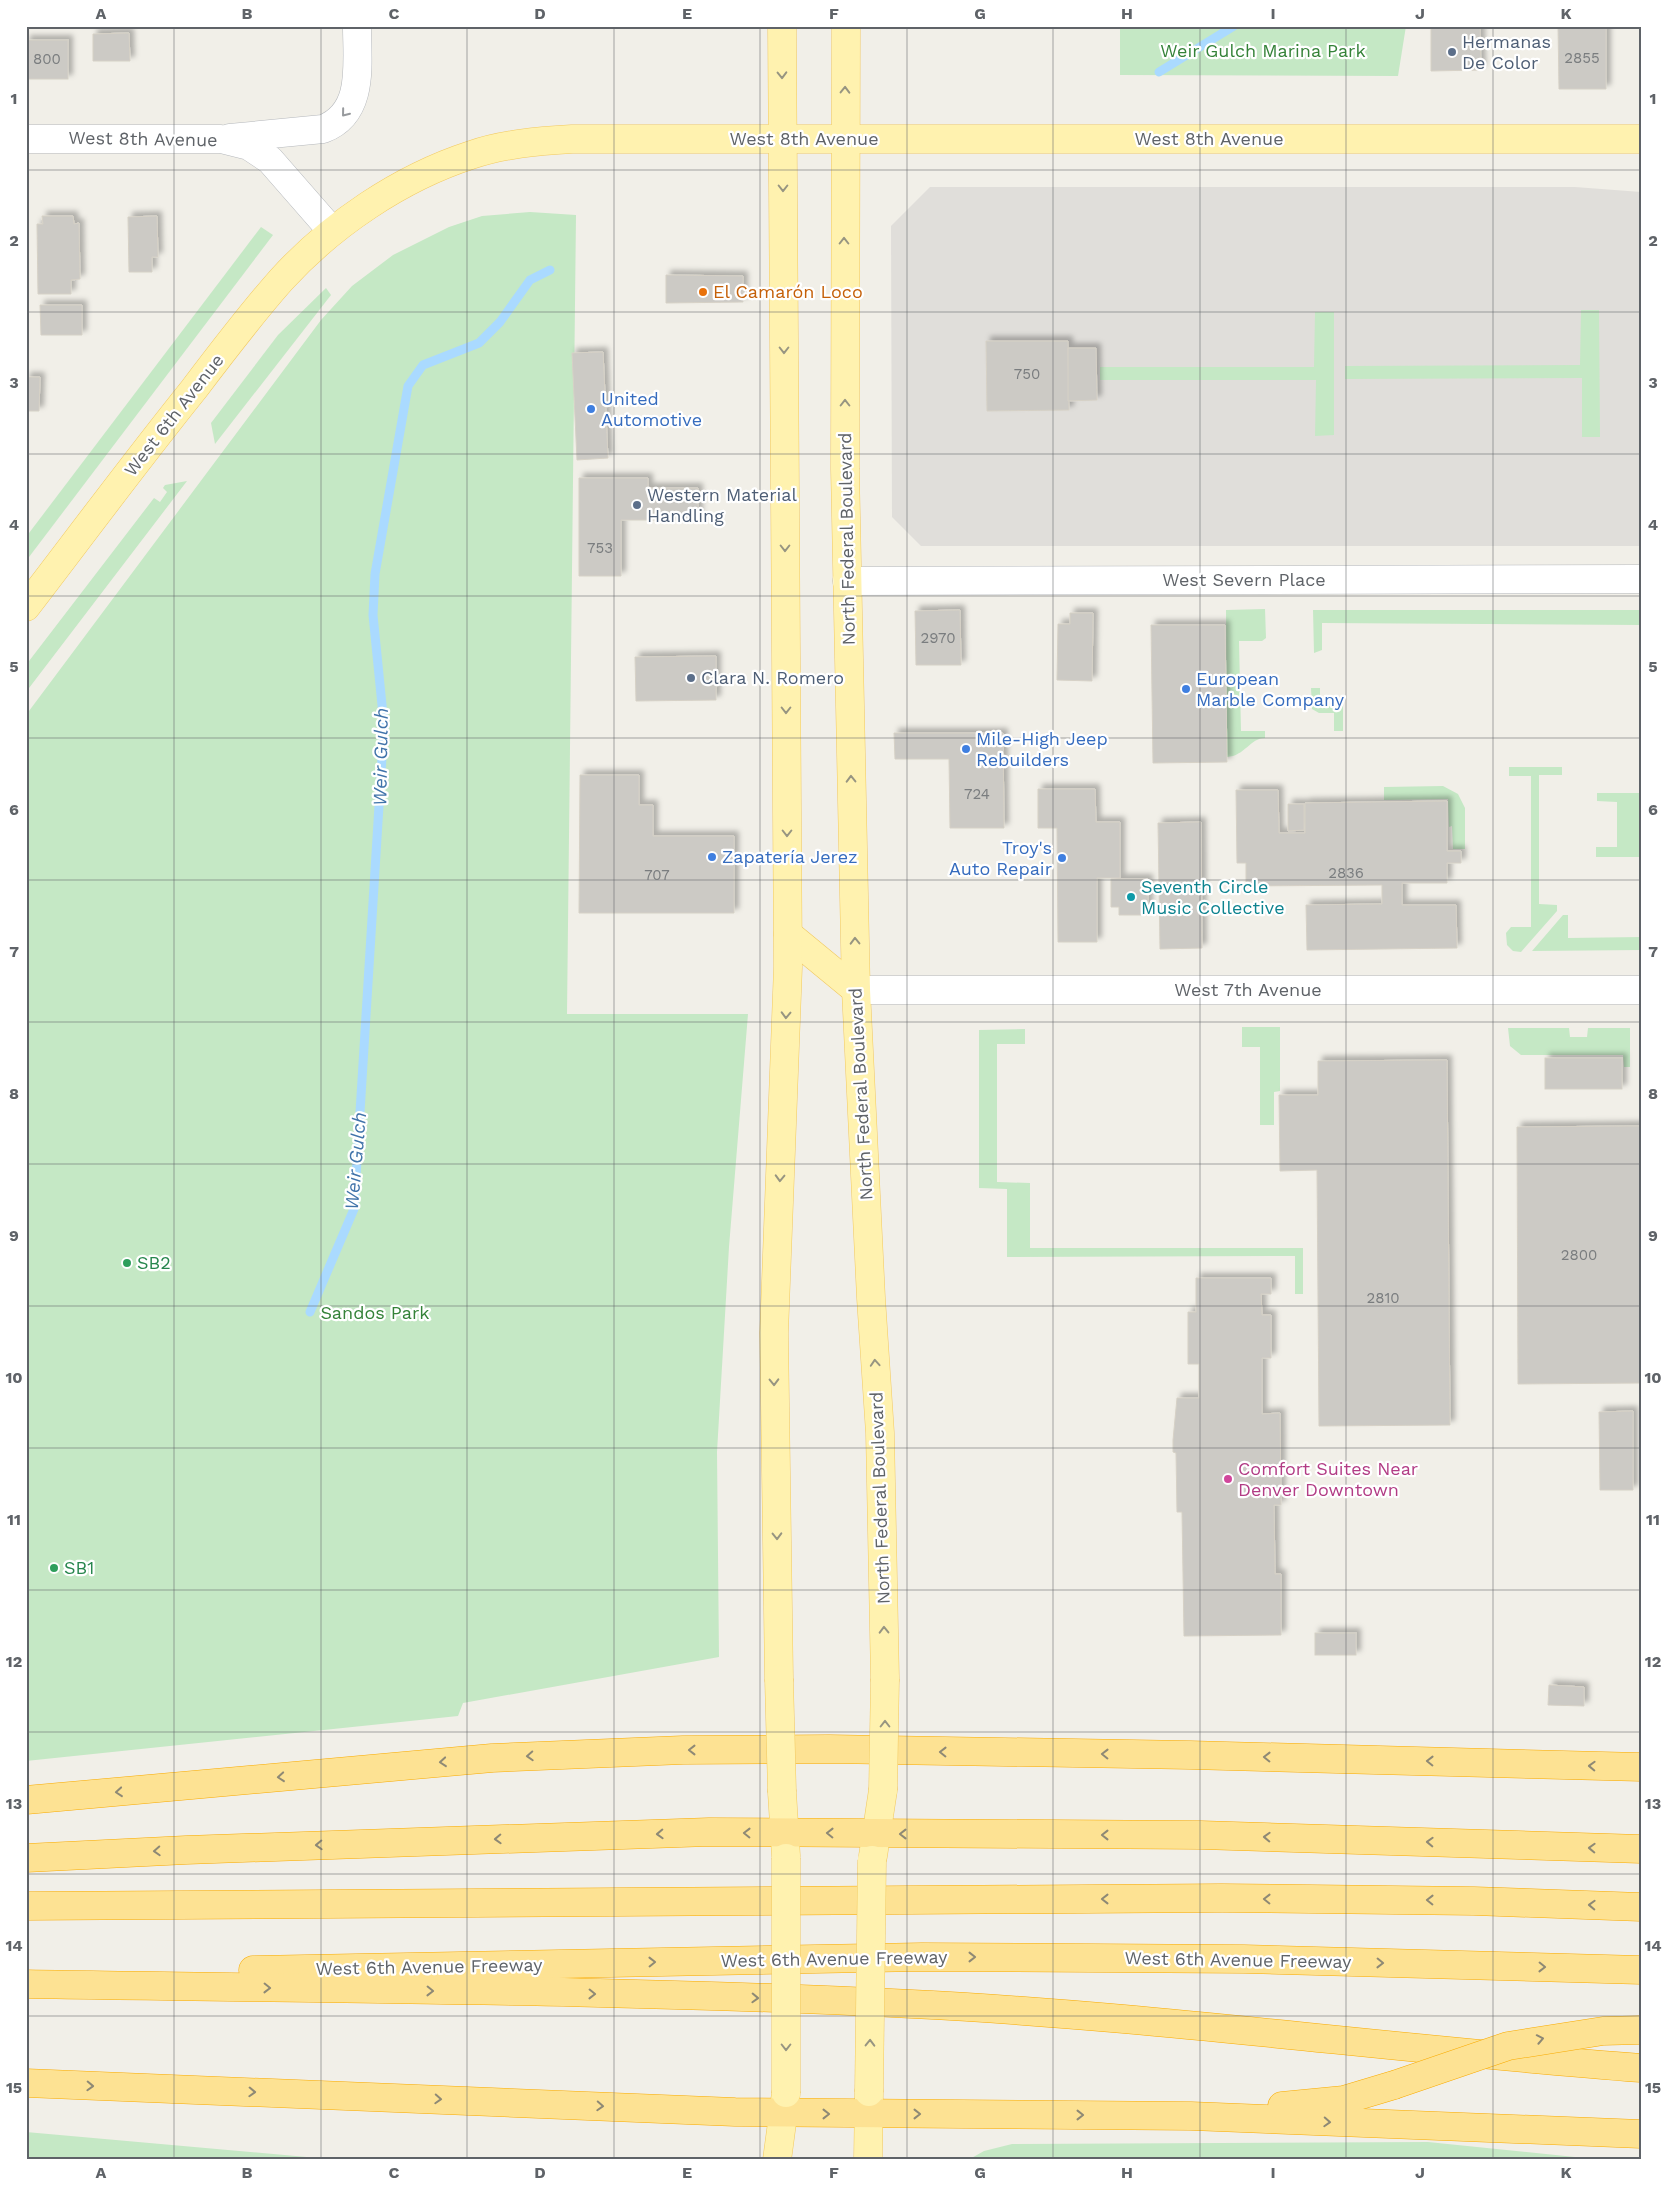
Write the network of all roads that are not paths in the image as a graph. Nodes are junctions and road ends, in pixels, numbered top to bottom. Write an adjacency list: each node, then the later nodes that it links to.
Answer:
1 (357, 26): 5 (street, one-way to 5)
2 (782, 26): 6 (main road, one-way to 6)
3 (846, 26): 7 (main road, North Federal Boulevard, one-way to 3)
4 (26, 139): 5 (street, West 8th Avenue)
5 (221, 139): 9 (street, West 8th Avenue)
6 (783, 139): 7 (main road, West 8th Avenue); 9 (main road, West 8th Avenue); 13 (main road, one-way to 13)
7 (845, 139): 8 (main road, West 8th Avenue); 11 (main road, North Federal Boulevard, one-way to 7)
8 (1641, 139)
9 (332, 231): 12 (main road, West 6th Avenue)
10 (1641, 579): 11 (street, West Severn Place)
11 (847, 580): 14 (main road, North Federal Boulevard, one-way to 11)
12 (26, 607)
13 (788, 934): 14 (main road); 18 (main road, one-way to 18, bridge)
14 (856, 990): 15 (street, West 7th Avenue); 19 (main road, North Federal Boulevard, one-way to 14, bridge)
15 (1641, 990)
16 (1641, 1767): 17 (highway, one-way to 17)
17 (26, 1800)
18 (784, 1833): 19 (highway, one-way to 18); 21 (highway, one-way to 21); 30 (main road, one-way to 30, bridge)
19 (876, 1834): 20 (highway, one-way to 19); 31 (main road, North Federal Boulevard, one-way to 19, bridge)
20 (1641, 1849)
21 (26, 1858)
22 (26, 1906): 23 (highway, one-way to 22)
23 (1641, 1907)
24 (1641, 1970): 25 (highway, West 6th Avenue Freeway, one-way to 24)
25 (26, 1975)
26 (26, 1984): 28 (highway, one-way to 28)
27 (1641, 2030): 32 (highway, one-way to 27, bridge)
28 (1641, 2068)
29 (26, 2084): 30 (highway, one-way to 30)
30 (785, 2103): 31 (highway, one-way to 31); 36 (main road)
31 (869, 2103): 32 (highway, one-way to 32); 37 (main road, North Federal Boulevard)
32 (1191, 2116): 33 (highway, one-way to 33)
33 (1466, 2128): 34 (highway); 35 (highway)
34 (1641, 2134)
35 (1641, 2144)
36 (777, 2160)
37 (868, 2160)

